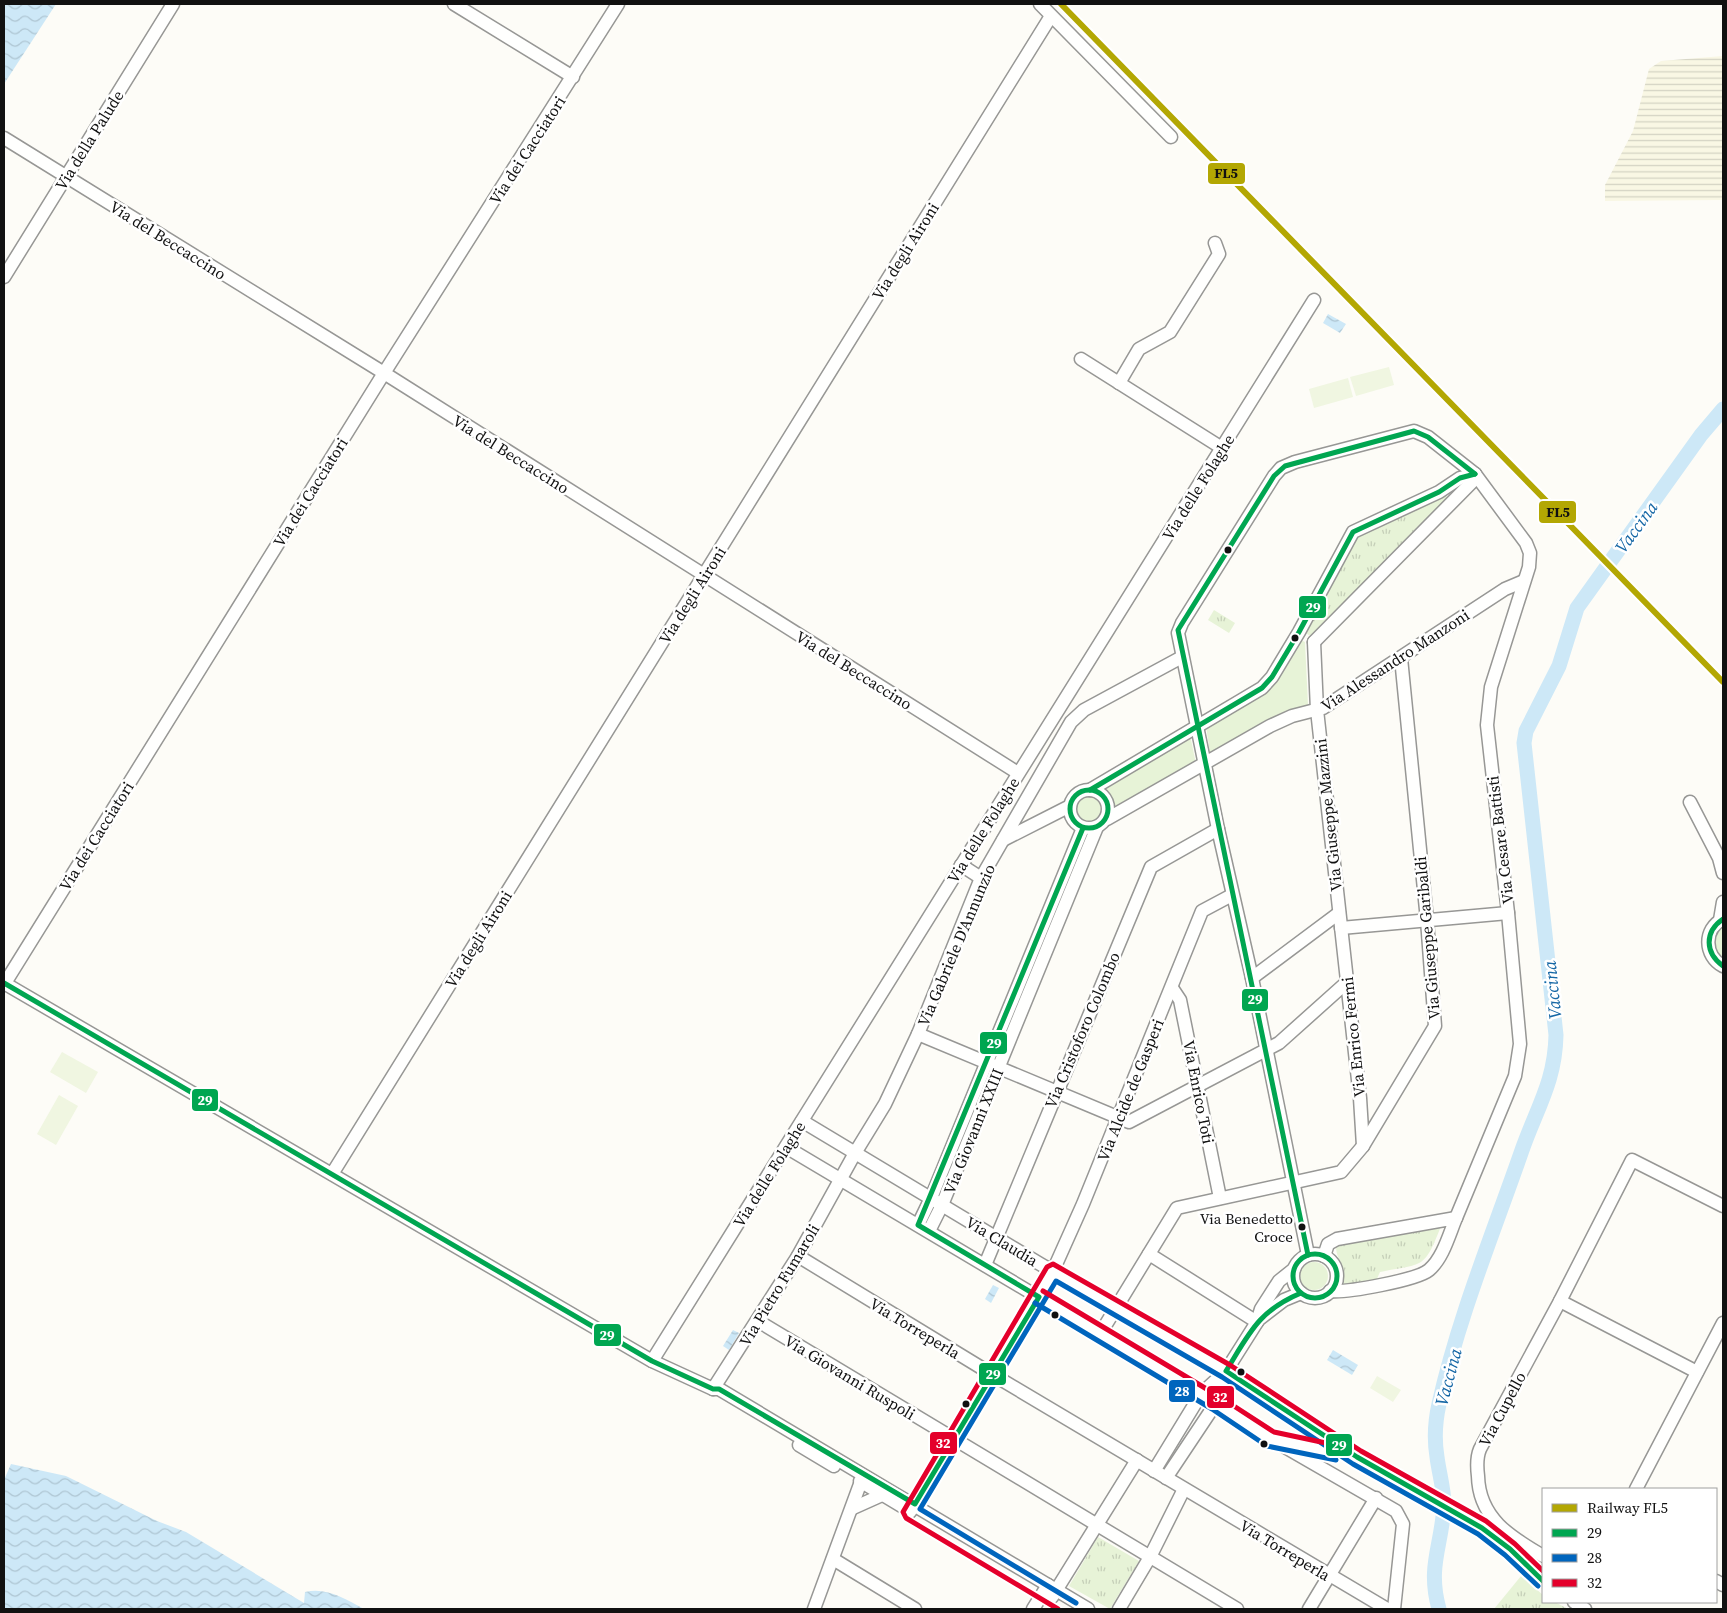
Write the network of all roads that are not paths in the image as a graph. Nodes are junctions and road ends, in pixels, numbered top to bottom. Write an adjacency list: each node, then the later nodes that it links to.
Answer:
1 (173, 4): 9 (street, Via della Palude)
2 (454, 4): 6 (street)
3 (618, 4): 6 (street, Via dei Cacciatori)
4 (1040, 4): 5 (street)
5 (1051, 16): 7 (street); 18 (street, Via degli Aironi)
6 (573, 77): 14 (street, Via dei Cacciatori)
7 (1171, 137)
8 (4, 138): 9 (street, Via del Beccaccino)
9 (66, 176): 11 (street, Via della Palude); 14 (street, Via del Beccaccino)
10 (1215, 243): 15 (street)
11 (4, 277)
12 (1314, 300): 16 (street, Via delle Folaghe)
13 (1080, 358): 15 (street)
14 (384, 373): 18 (street, Via del Beccaccino); 49 (street, Via dei Cacciatori)
15 (1119, 383): 16 (street)
16 (1222, 448): 27 (street, Via delle Folaghe)
17 (1475, 474): 19 (street, Via Cesare Battisti); 20 (street); 21 (street); 22 (street, Via Cesare Battisti)
18 (703, 576): 27 (street, Via del Beccaccino); 63 (street, Via degli Aironi)
19 (1524, 581): 23 (street, Via Alessandro Manzoni); 42 (street, Via Cesare Battisti)
20 (1299, 632): 21 (street); 25 (street)
21 (1314, 642): 24 (street, Via Giuseppe Mazzini)
22 (1182, 657): 25 (street); 35 (street, Via Gabriele D'Annunzio)
23 (1401, 658): 24 (street, Via Alessandro Manzoni); 44 (street, Via Giuseppe Garibaldi)
24 (1317, 710): 26 (street, Via Alessandro Manzoni); 41 (street, Via Giuseppe Mazzini)
25 (1198, 726): 26 (street); 28 (street)
26 (1204, 763): 31 (street, Via Alessandro Manzoni); 34 (street)
27 (1018, 772): 36 (street, Via delle Folaghe)
28 (1090, 790): 30 (street); 31 (street)
29 (1690, 802): 37 (street)
30 (1070, 806): 32 (street); 35 (street)
31 (1106, 819): 33 (street)
32 (1083, 828): 33 (street); 46 (street, Via Giovanni XXIII)
33 (1096, 828): 46 (street, Via Giovanni XXIII)
34 (1218, 829): 39 (street); 57 (street, Via Cristoforo Colombo)
35 (1003, 840): 38 (street, Via Gabriele D'Annunzio)
36 (961, 865): 38 (street); 59 (street, Via delle Folaghe)
37 (1723, 873)
38 (981, 878): 52 (street, Via Gabriele D'Annunzio)
39 (1232, 895): 48 (street); 51 (street, Via Alcide de Gasperi)
40 (1723, 902): 43 (street)
41 (1339, 913): 45 (street, Via Giuseppe Mazzini); 48 (street)
42 (1508, 913): 44 (street); 70 (street, Via Cesare Battisti)
43 (1721, 919): 47 (street)
44 (1427, 920): 45 (street); 60 (street, Via Giuseppe Garibaldi)
45 (1341, 928): 50 (street, Via Enrico Fermi)
46 (1042, 944): 54 (street, Via Giovanni XXIII); 55 (street, Via Giovanni XXIII)
47 (1723, 966)
48 (1252, 978): 53 (street)
49 (4, 983): 63 (street)
50 (1346, 983): 53 (street); 60 (street, Via Enrico Fermi)
51 (1172, 988): 56 (street, Via Enrico Toti); 58 (street, Via Alcide de Gasperi)
52 (918, 1034): 54 (street); 62 (street, Via Gabriele D'Annunzio)
53 (1264, 1050): 56 (street); 65 (street)
54 (986, 1064): 55 (street); 66 (street, Via Giovanni XXIII)
55 (998, 1068): 57 (street); 68 (street, Via Giovanni XXIII)
56 (1198, 1084): 58 (street); 67 (street, Via Enrico Toti)
57 (1056, 1092): 58 (street); 73 (street, Via Cristoforo Colombo)
58 (1119, 1118): 80 (street, Via Alcide de Gasperi)
59 (802, 1121): 61 (street, Via delle Folaghe); 62 (street, Via Claudia)
60 (1363, 1146): 65 (street, Via Giuseppe Garibaldi)
61 (786, 1147): 64 (street, Via Claudia); 90 (street, Via delle Folaghe)
62 (855, 1153): 64 (street, Via Gabriele D'Annunzio); 66 (street, Via Claudia)
63 (332, 1174): 90 (street)
64 (842, 1179): 71 (street, Via Claudia); 75 (street, Via Pietro Fumaroli)
65 (1292, 1182): 67 (street, Via Giuseppe Garibaldi); 76 (street)
66 (931, 1198): 68 (street, Via Claudia); 71 (street, Via Giovanni XXIII)
67 (1220, 1198): 74 (street, Via Giuseppe Garibaldi)
68 (942, 1205): 72 (street, Via Giovanni XXIII); 73 (street, Via Claudia)
69 (1723, 1206): 84 (street, Via Cupello)
70 (1456, 1218): 77 (street); 81 (street, Via Cesare Battisti)
71 (918, 1225): 72 (street, Via Claudia)
72 (929, 1231): 78 (street, Via Claudia)
73 (996, 1238): 78 (street, Via Cristoforo Colombo); 80 (street, Via Claudia)
74 (1149, 1254): 85 (street, Via Giuseppe Garibaldi); 87 (street)
75 (798, 1256): 86 (street, Via Pietro Fumaroli); 93 (street, Via Torreperla)
76 (1308, 1256): 77 (street); 79 (street)
77 (1324, 1256): 81 (street)
78 (985, 1265): 83 (street, Via Claudia)
79 (1294, 1269): 82 (street); 87 (street)
80 (1053, 1271): 83 (street, Via Alcide de Gasperi); 85 (street, Via Claudia)
81 (1330, 1291): 82 (street)
82 (1300, 1293): 87 (street)
83 (1039, 1297): 89 (street, Via Claudia); 93 (street, Via Alcide de Gasperi)
84 (1560, 1301): 92 (street); 111 (street, Via Cupello)
85 (1117, 1308): 89 (street, Via Giuseppe Garibaldi); 91 (street, Via Claudia)
86 (758, 1321): 94 (street, Via Pietro Fumaroli); 97 (street, Via Giovanni Ruspoli)
87 (1258, 1321): 91 (street)
88 (1723, 1323): 92 (street)
89 (1100, 1334): 95 (street, Via Claudia)
90 (652, 1361): 94 (street)
91 (1226, 1371): 95 (street); 96 (street); 99 (street, Via Claudia)
92 (1697, 1372): 104 (street)
93 (991, 1374): 97 (street, Via Alcide de Gasperi); 100 (street, Via Torreperla)
94 (714, 1389): 102 (street)
95 (1200, 1394): 96 (street, Via Claudia); 101 (street)
96 (1216, 1403): 98 (street, Via Claudia); 103 (street)
97 (952, 1439): 109 (street, Via Alcide de Gasperi); 110 (street, Via Giovanni Ruspoli)
98 (1271, 1439): 99 (street, Via Claudia); 107 (street, Via Claudia)
99 (1357, 1457): 115 (street)
100 (1137, 1460): 101 (street, Via Torreperla); 110 (street)
101 (1154, 1471): 103 (street, Via Torreperla)
102 (862, 1477): 106 (street); 108 (street); 109 (street)
103 (1166, 1478): 105 (street, Via Torreperla)
104 (1637, 1488)
105 (1184, 1489): 112 (street); 114 (street, Via Torreperla)
106 (882, 1495): 108 (street); 109 (street)
107 (1376, 1498): 114 (street); 126 (street, Via Claudia)
108 (853, 1508): 113 (street)
109 (912, 1508): 116 (street)
110 (1096, 1525): 112 (street, Via Giovanni Ruspoli); 116 (street)
111 (1542, 1555)
112 (1150, 1557): 122 (street); 123 (street)
113 (833, 1559): 117 (street); 118 (street)
114 (1329, 1576): 124 (street); 125 (street, Via Torreperla)
115 (1542, 1580)
116 (1050, 1591): 119 (street); 120 (street); 121 (street)
117 (814, 1609)
118 (915, 1609)
119 (1032, 1609)
120 (1072, 1609)
121 (1088, 1609)
122 (1119, 1609)
123 (1237, 1609)
124 (1309, 1609)
125 (1387, 1609)
126 (1394, 1609)

